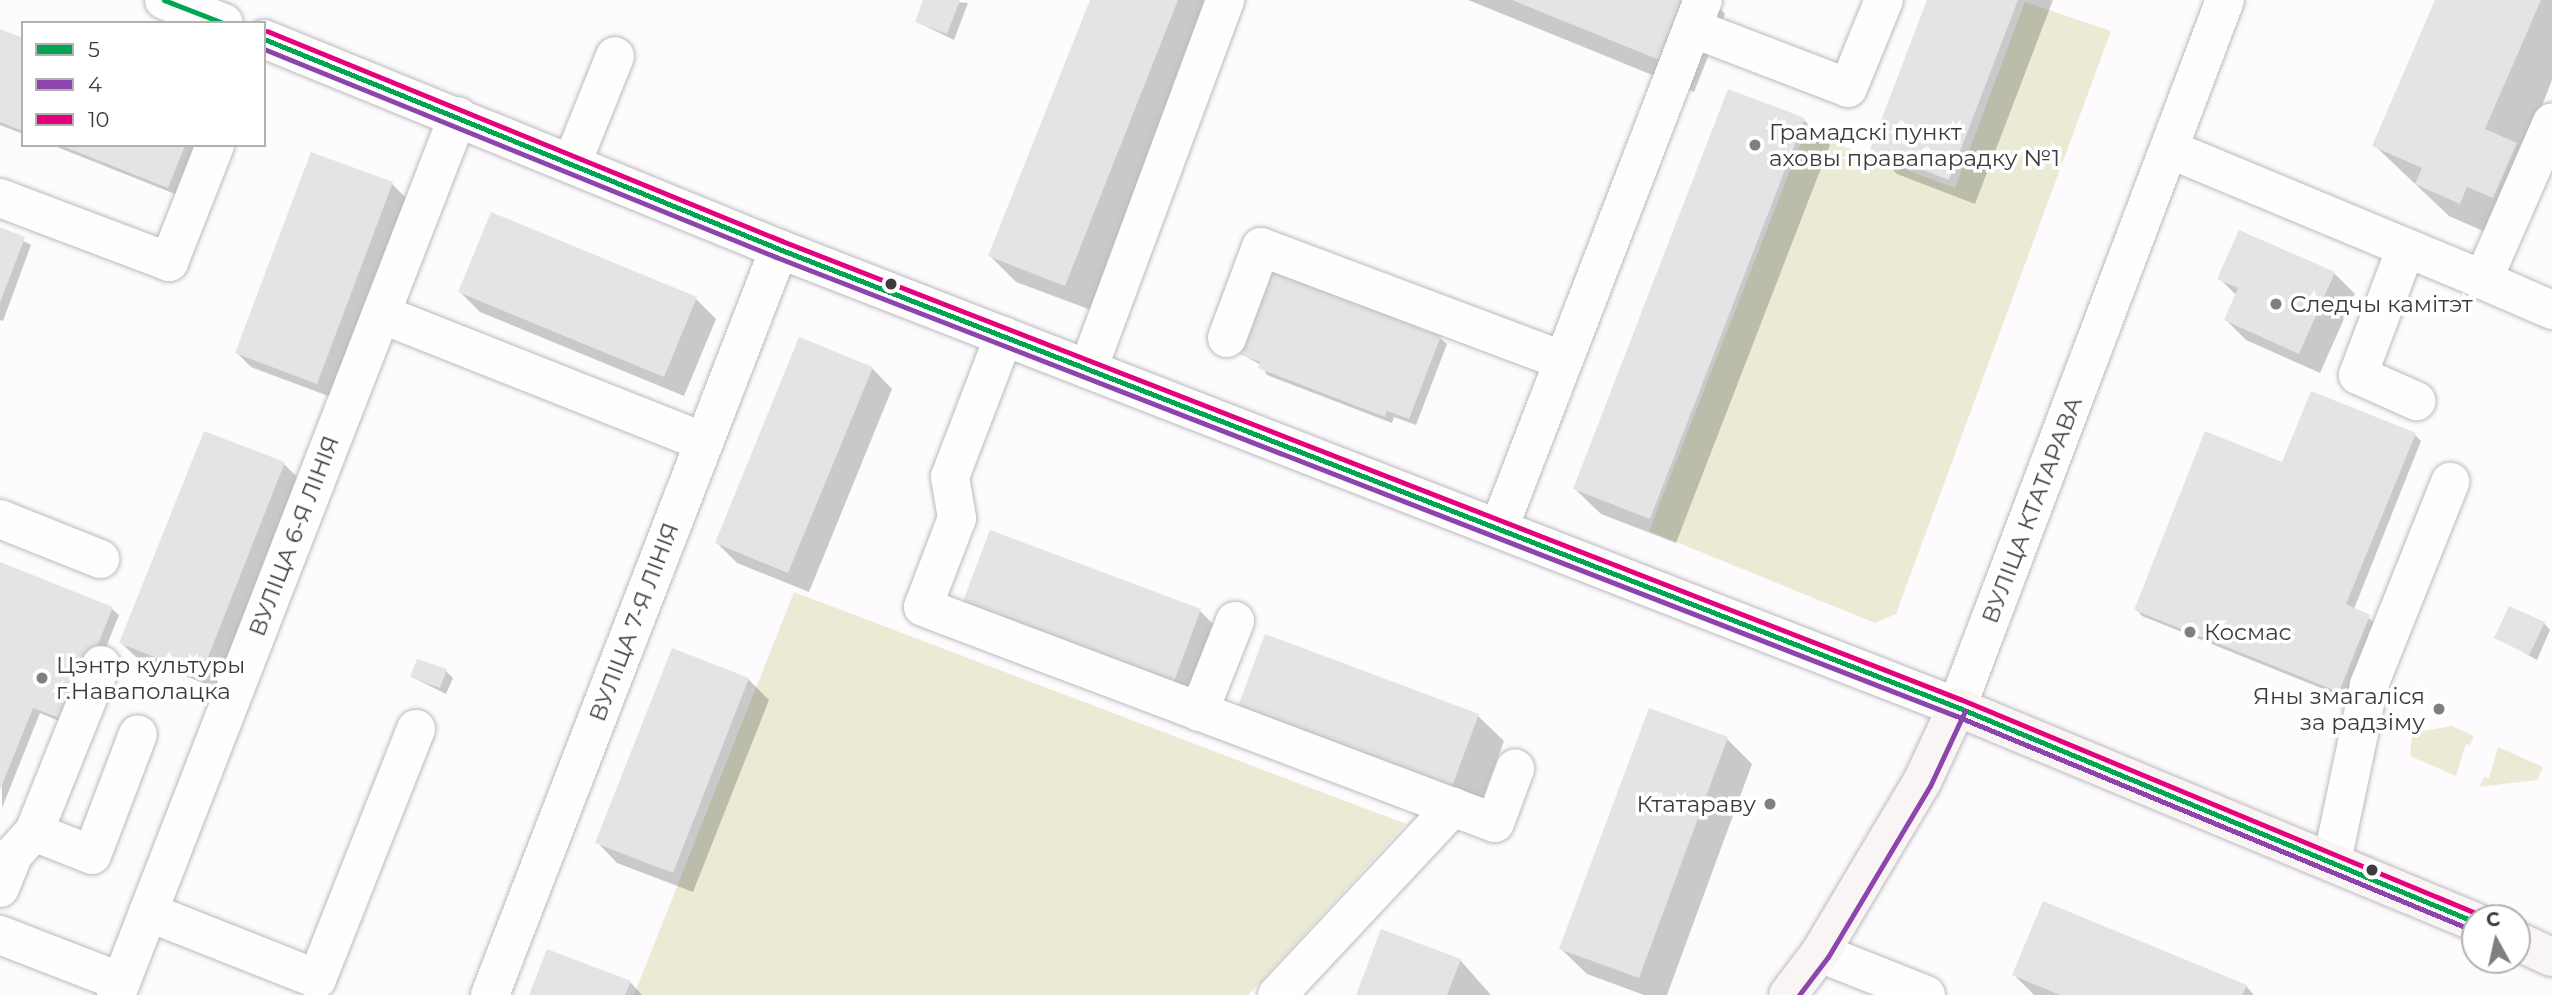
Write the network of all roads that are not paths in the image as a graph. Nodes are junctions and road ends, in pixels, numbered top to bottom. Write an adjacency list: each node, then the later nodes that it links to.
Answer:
1 (164, 0): 5 (street)
2 (1225, 0): 23 (street)
3 (1884, 0): 6 (street)
4 (2225, 0): 12 (street, ВУЛІЦА КТАТАРАВА)
5 (213, 12)
6 (1698, 14): 22 (street)
7 (266, 40): 9 (street)
8 (615, 56): 13 (street)
9 (458, 116): 13 (street); 19 (street, ВУЛІЦА 6-Я ЛІНІЯ)
10 (2552, 122): 17 (street)
11 (214, 147): 14 (street)
12 (2169, 149): 15 (street); 32 (street, ВУЛІЦА КТАТАРАВА)
13 (572, 163): 16 (street)
14 (0, 198)
15 (2406, 248): 17 (street); 24 (street)
16 (779, 249): 20 (street); 25 (street, ВУЛІЦА 7-Я ЛІНІЯ)
17 (2483, 280): 18 (street)
18 (2552, 310)
19 (381, 314): 25 (street); 41 (street, ВУЛІЦА 6-Я ЛІНІЯ)
20 (1004, 336): 23 (street); 33 (street)
21 (1227, 338): 22 (street)
22 (1561, 360): 28 (street)
23 (1088, 369): 28 (street)
24 (2416, 401)
25 (704, 442): 48 (street, ВУЛІЦА 7-Я ЛІНІЯ)
26 (2450, 482): 39 (street)
27 (0, 519): 29 (street)
28 (1499, 528): 32 (street)
29 (100, 559)
30 (1235, 621): 33 (street)
31 (101, 665): 38 (street)
32 (1957, 707): 39 (main road); 45 (main road, ВУЛІЦА КТАТАРАВА)
33 (1199, 712): 37 (street)
34 (416, 729): 41 (street)
35 (138, 734): 38 (street)
36 (1515, 769): 37 (street)
37 (1452, 807): 49 (street)
38 (34, 832): 40 (street)
39 (2332, 861): 42 (main road)
40 (0, 888)
41 (148, 912): 47 (street, ВУЛІЦА 6-Я ЛІНІЯ)
42 (2461, 916)
43 (0, 935): 47 (street)
44 (2531, 947): 46 (main road)
45 (1821, 953): 50 (main road, ВУЛІЦА КТАТАРАВА); 51 (street)
46 (2552, 957)
47 (118, 988)
48 (490, 995)
49 (1277, 995)
50 (1788, 995)
51 (1926, 995)

